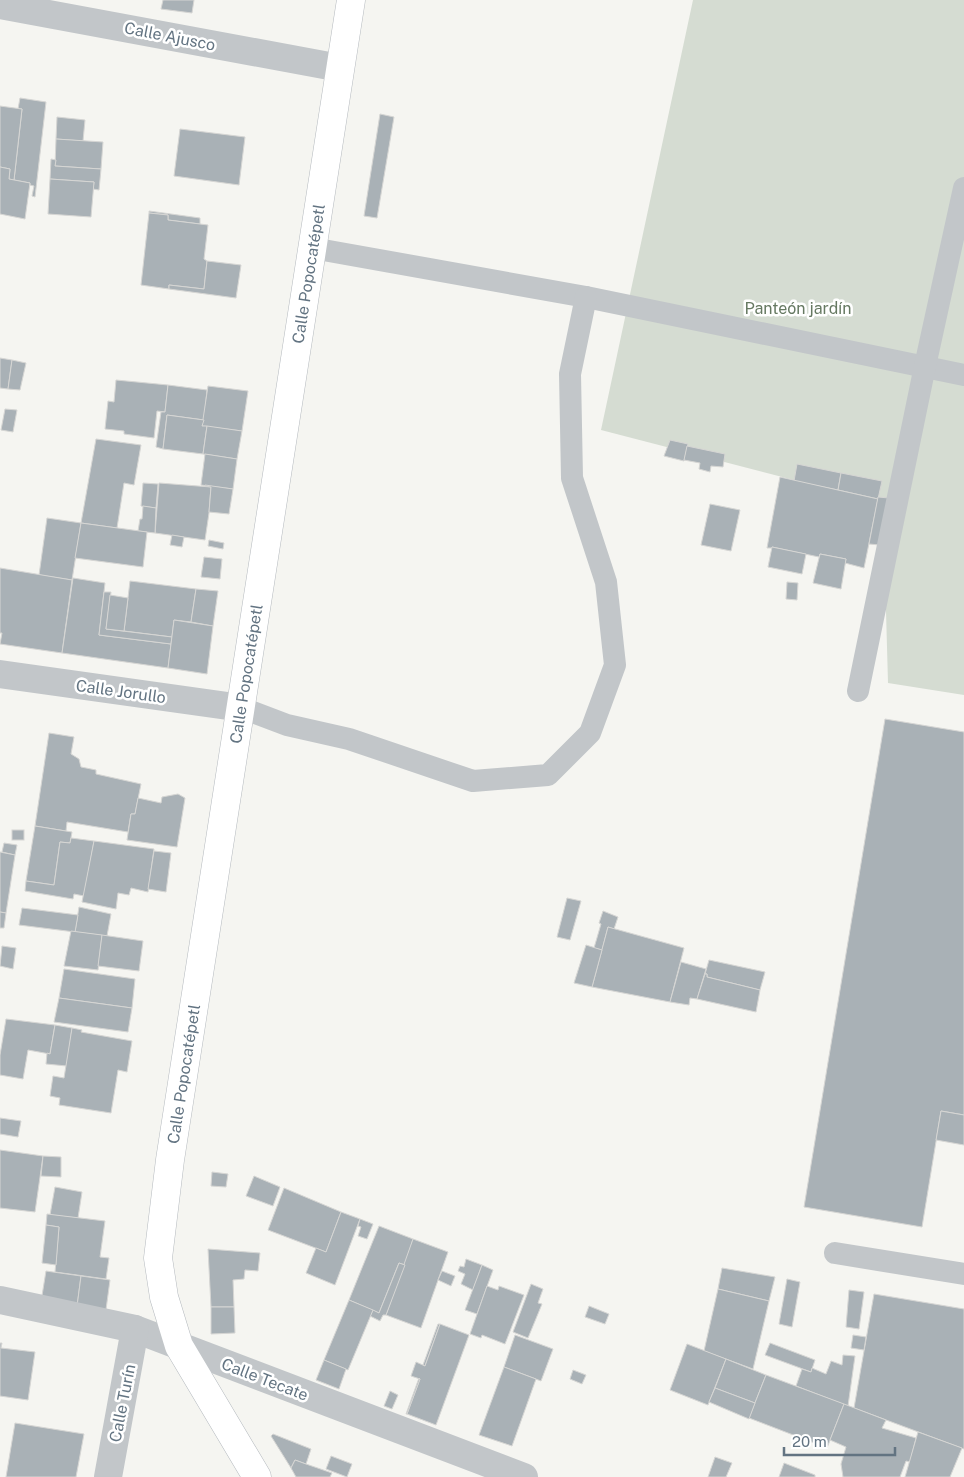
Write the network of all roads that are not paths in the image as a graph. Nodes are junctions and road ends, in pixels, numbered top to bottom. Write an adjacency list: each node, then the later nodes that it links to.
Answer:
1 (351, 0): 3 (main road, Calle Popocatépetl)
2 (0, 5): 3 (street, Calle Ajusco)
3 (340, 68): 5 (main road, Calle Popocatépetl)
4 (964, 188): 7 (lane)
5 (312, 248): 6 (lane); 11 (main road, Calle Popocatépetl)
6 (586, 297): 7 (lane); 11 (lane)
7 (925, 366): 8 (lane); 10 (lane)
8 (964, 374)
9 (0, 674): 11 (street, Calle Jorullo)
10 (858, 691)
11 (242, 708): 16 (main road, Calle Popocatépetl)
12 (835, 1253): 13 (lane)
13 (964, 1274)
14 (0, 1300): 15 (street, Calle Tecate)
15 (136, 1329): 16 (street, Calle Tecate); 17 (street, Calle Turín)
16 (179, 1346): 18 (main road, Calle Popocatépetl); 19 (street, Calle Tecate)
17 (108, 1477)
18 (257, 1477)
19 (524, 1477)

